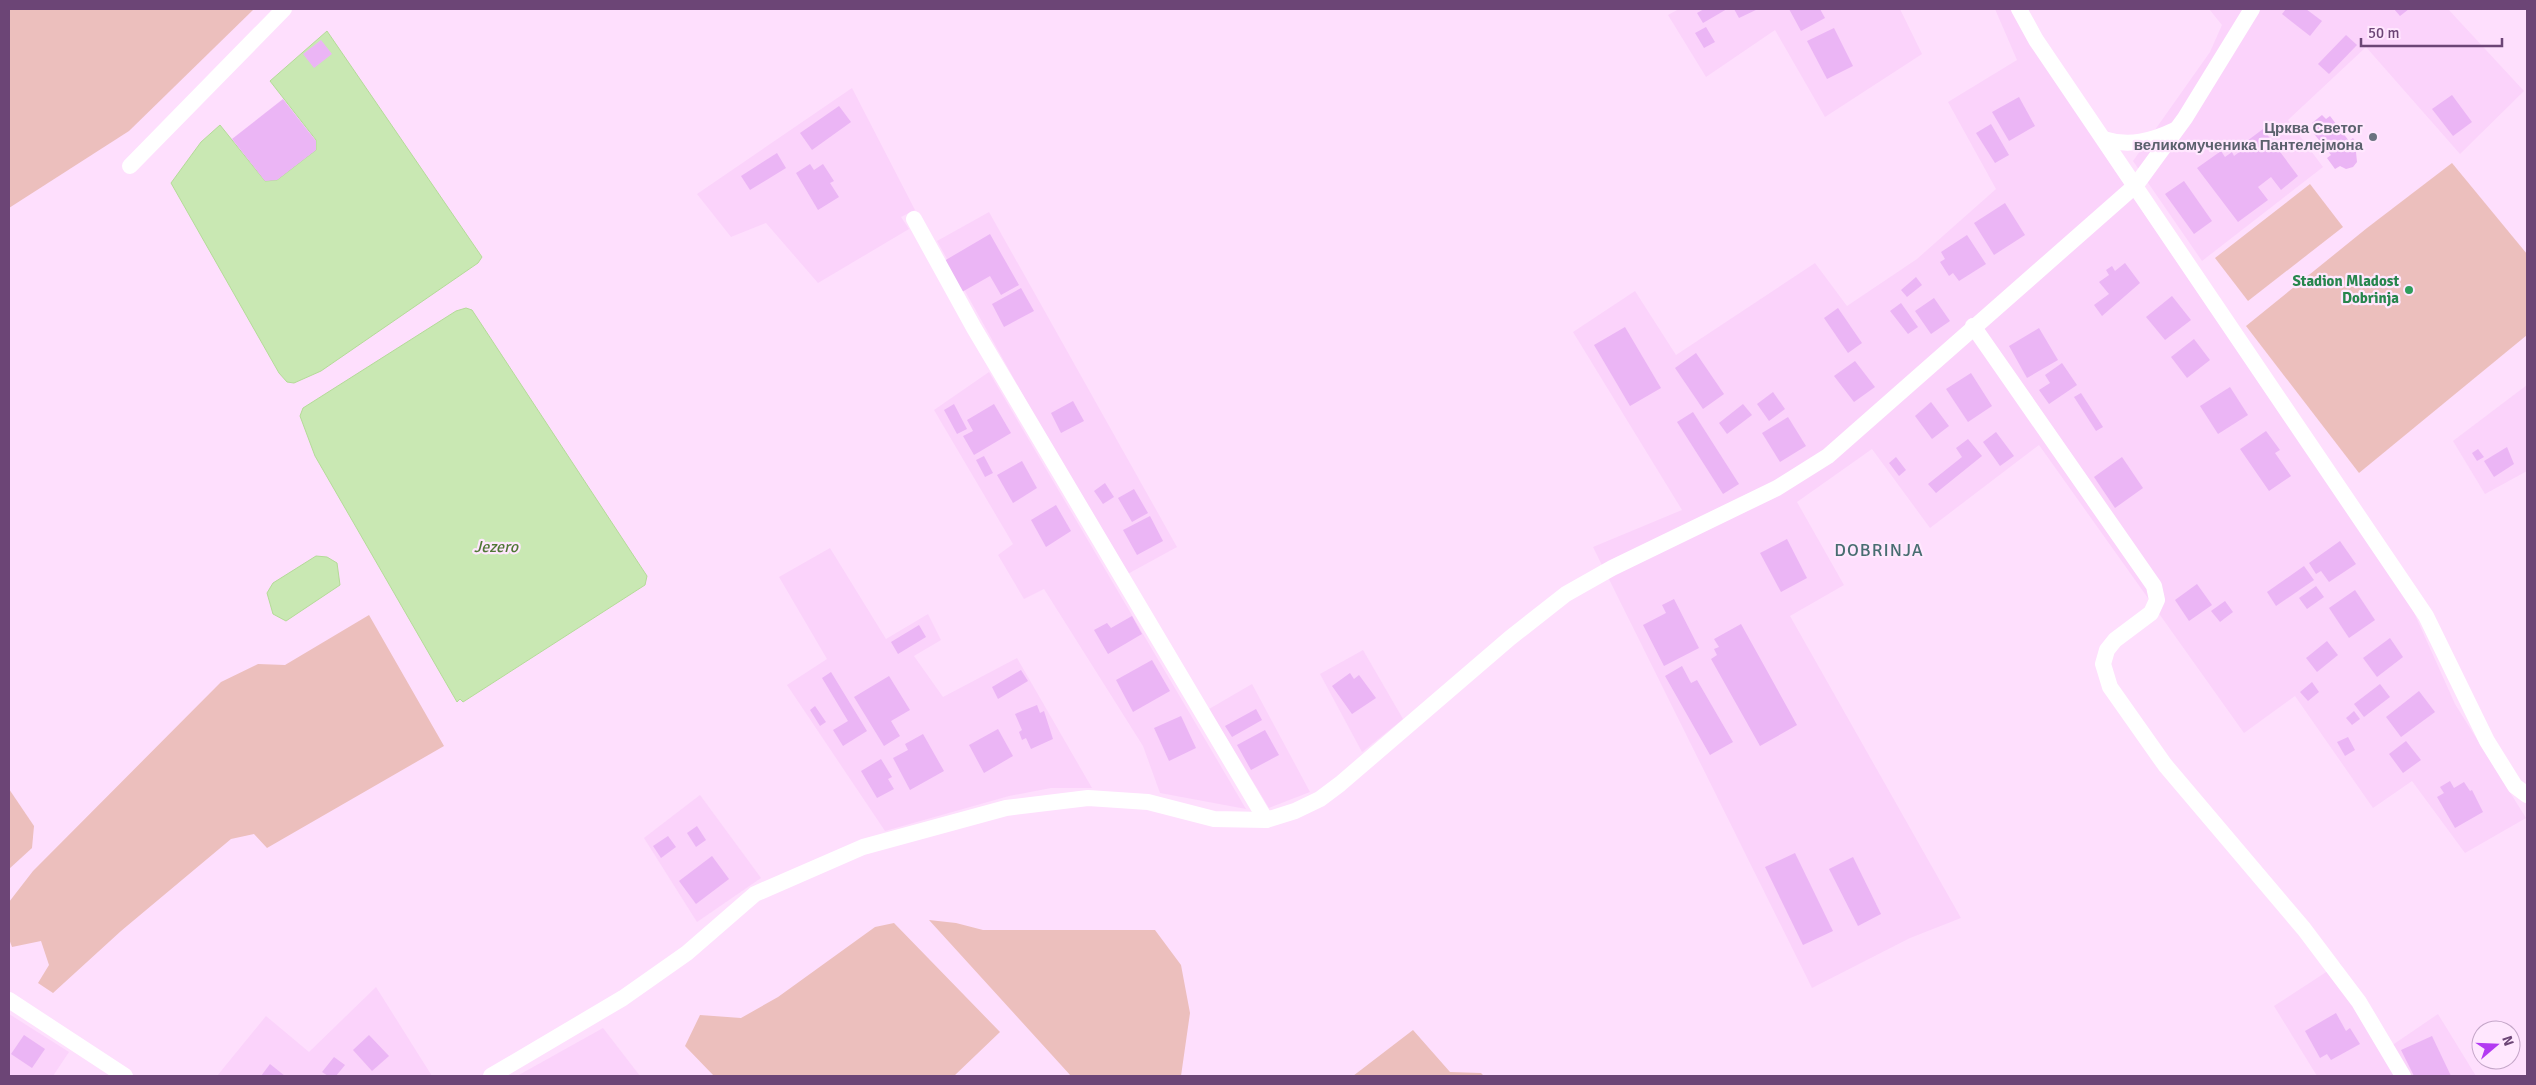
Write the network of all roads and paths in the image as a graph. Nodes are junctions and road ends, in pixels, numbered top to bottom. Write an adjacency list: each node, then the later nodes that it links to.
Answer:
1 (284, 9): 6 (street)
2 (2019, 9): 5 (street)
3 (2252, 9): 4 (street)
4 (2177, 129): 5 (street); 7 (street)
5 (2104, 139): 7 (street)
6 (130, 166)
7 (2136, 184): 9 (street); 10 (street)
8 (914, 219): 11 (street)
9 (1973, 326): 11 (street); 15 (street)
10 (2527, 795)
11 (1266, 820): 14 (street)
12 (9, 1000): 13 (street)
13 (126, 1076)
14 (491, 1076)
15 (2403, 1076)

